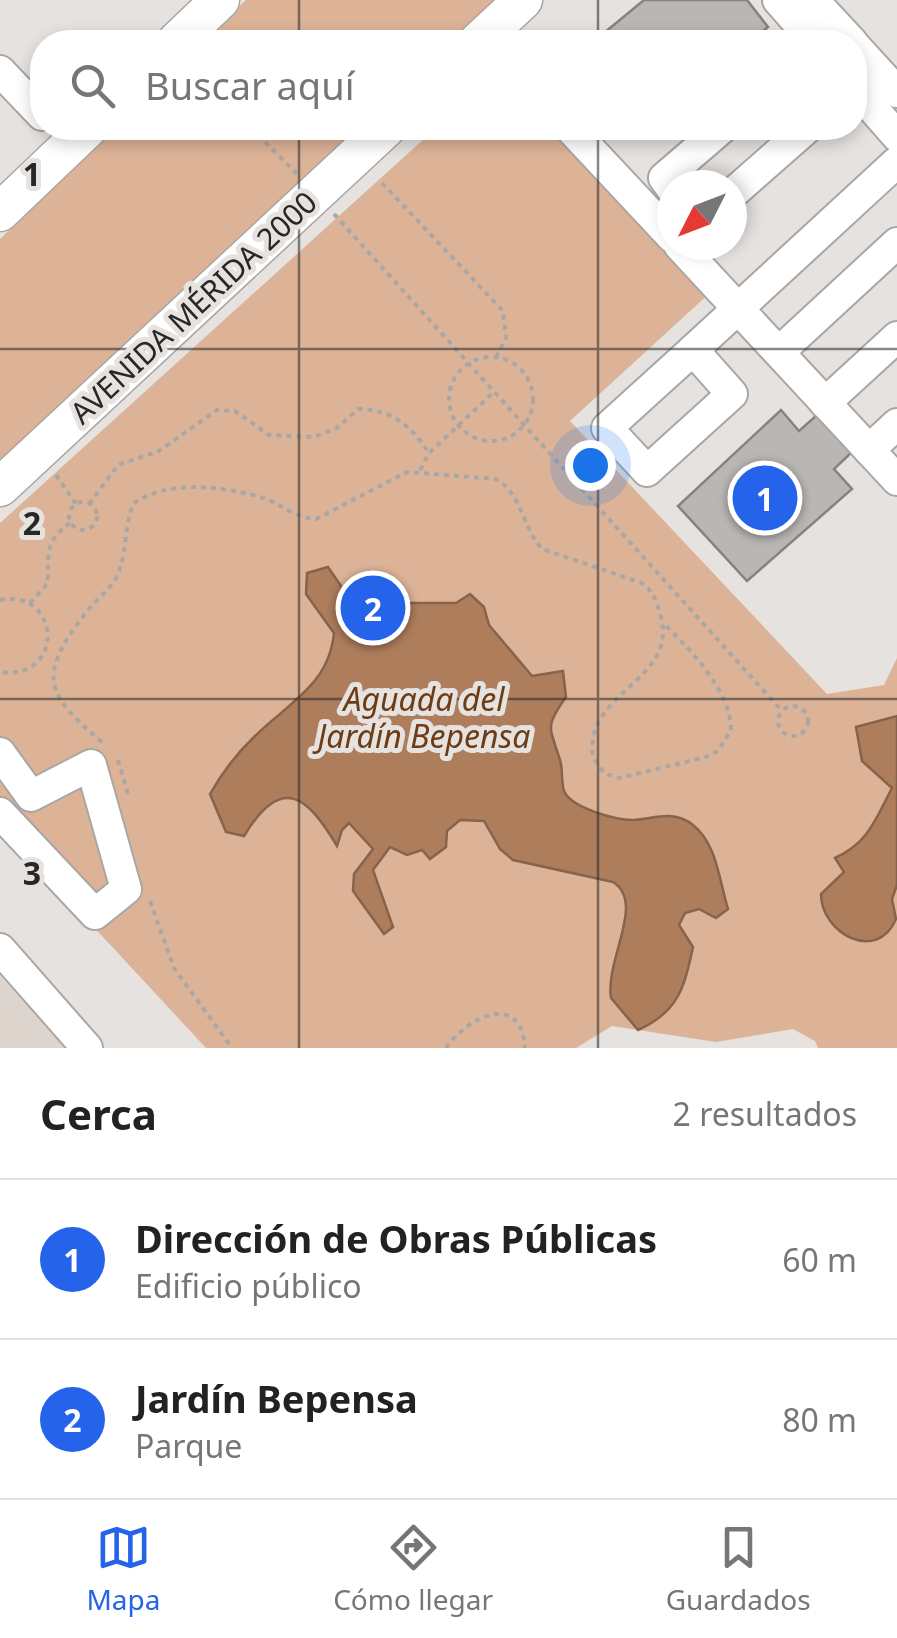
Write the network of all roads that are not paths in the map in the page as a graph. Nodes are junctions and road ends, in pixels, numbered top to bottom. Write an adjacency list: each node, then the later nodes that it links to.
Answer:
1 (523, 0): 6 (main road)
2 (778, 0): 7 (street)
3 (813, 0): 8 (street)
4 (208, 4): 5 (main road)
5 (186, 30)
6 (494, 30)
7 (822, 30)
8 (830, 30)
9 (867, 66): 11 (street)
10 (0, 70): 12 (street)
11 (897, 92)
12 (30, 102)
13 (867, 102): 14 (street)
14 (897, 136)
15 (65, 140): 23 (main road)
16 (373, 140): 35 (main road, AVENIDA MÉRIDA 2000)
17 (581, 140): 24 (street)
18 (708, 140): 21 (street)
19 (793, 140): 22 (street)
20 (897, 162): 27 (street)
21 (673, 170)
22 (747, 181)
23 (0, 212)
24 (657, 221)
25 (897, 244): 30 (street)
26 (693, 260): 27 (street)
27 (738, 308): 29 (street); 30 (street)
28 (897, 338): 31 (street)
29 (693, 350)
30 (779, 352): 31 (street)
31 (825, 403): 33 (street)
32 (897, 424): 33 (street)
33 (869, 450): 34 (street)
34 (897, 480)
35 (0, 487)
36 (0, 754): 37 (street)
37 (0, 813)
38 (0, 950): 39 (street)
39 (88, 1048)

